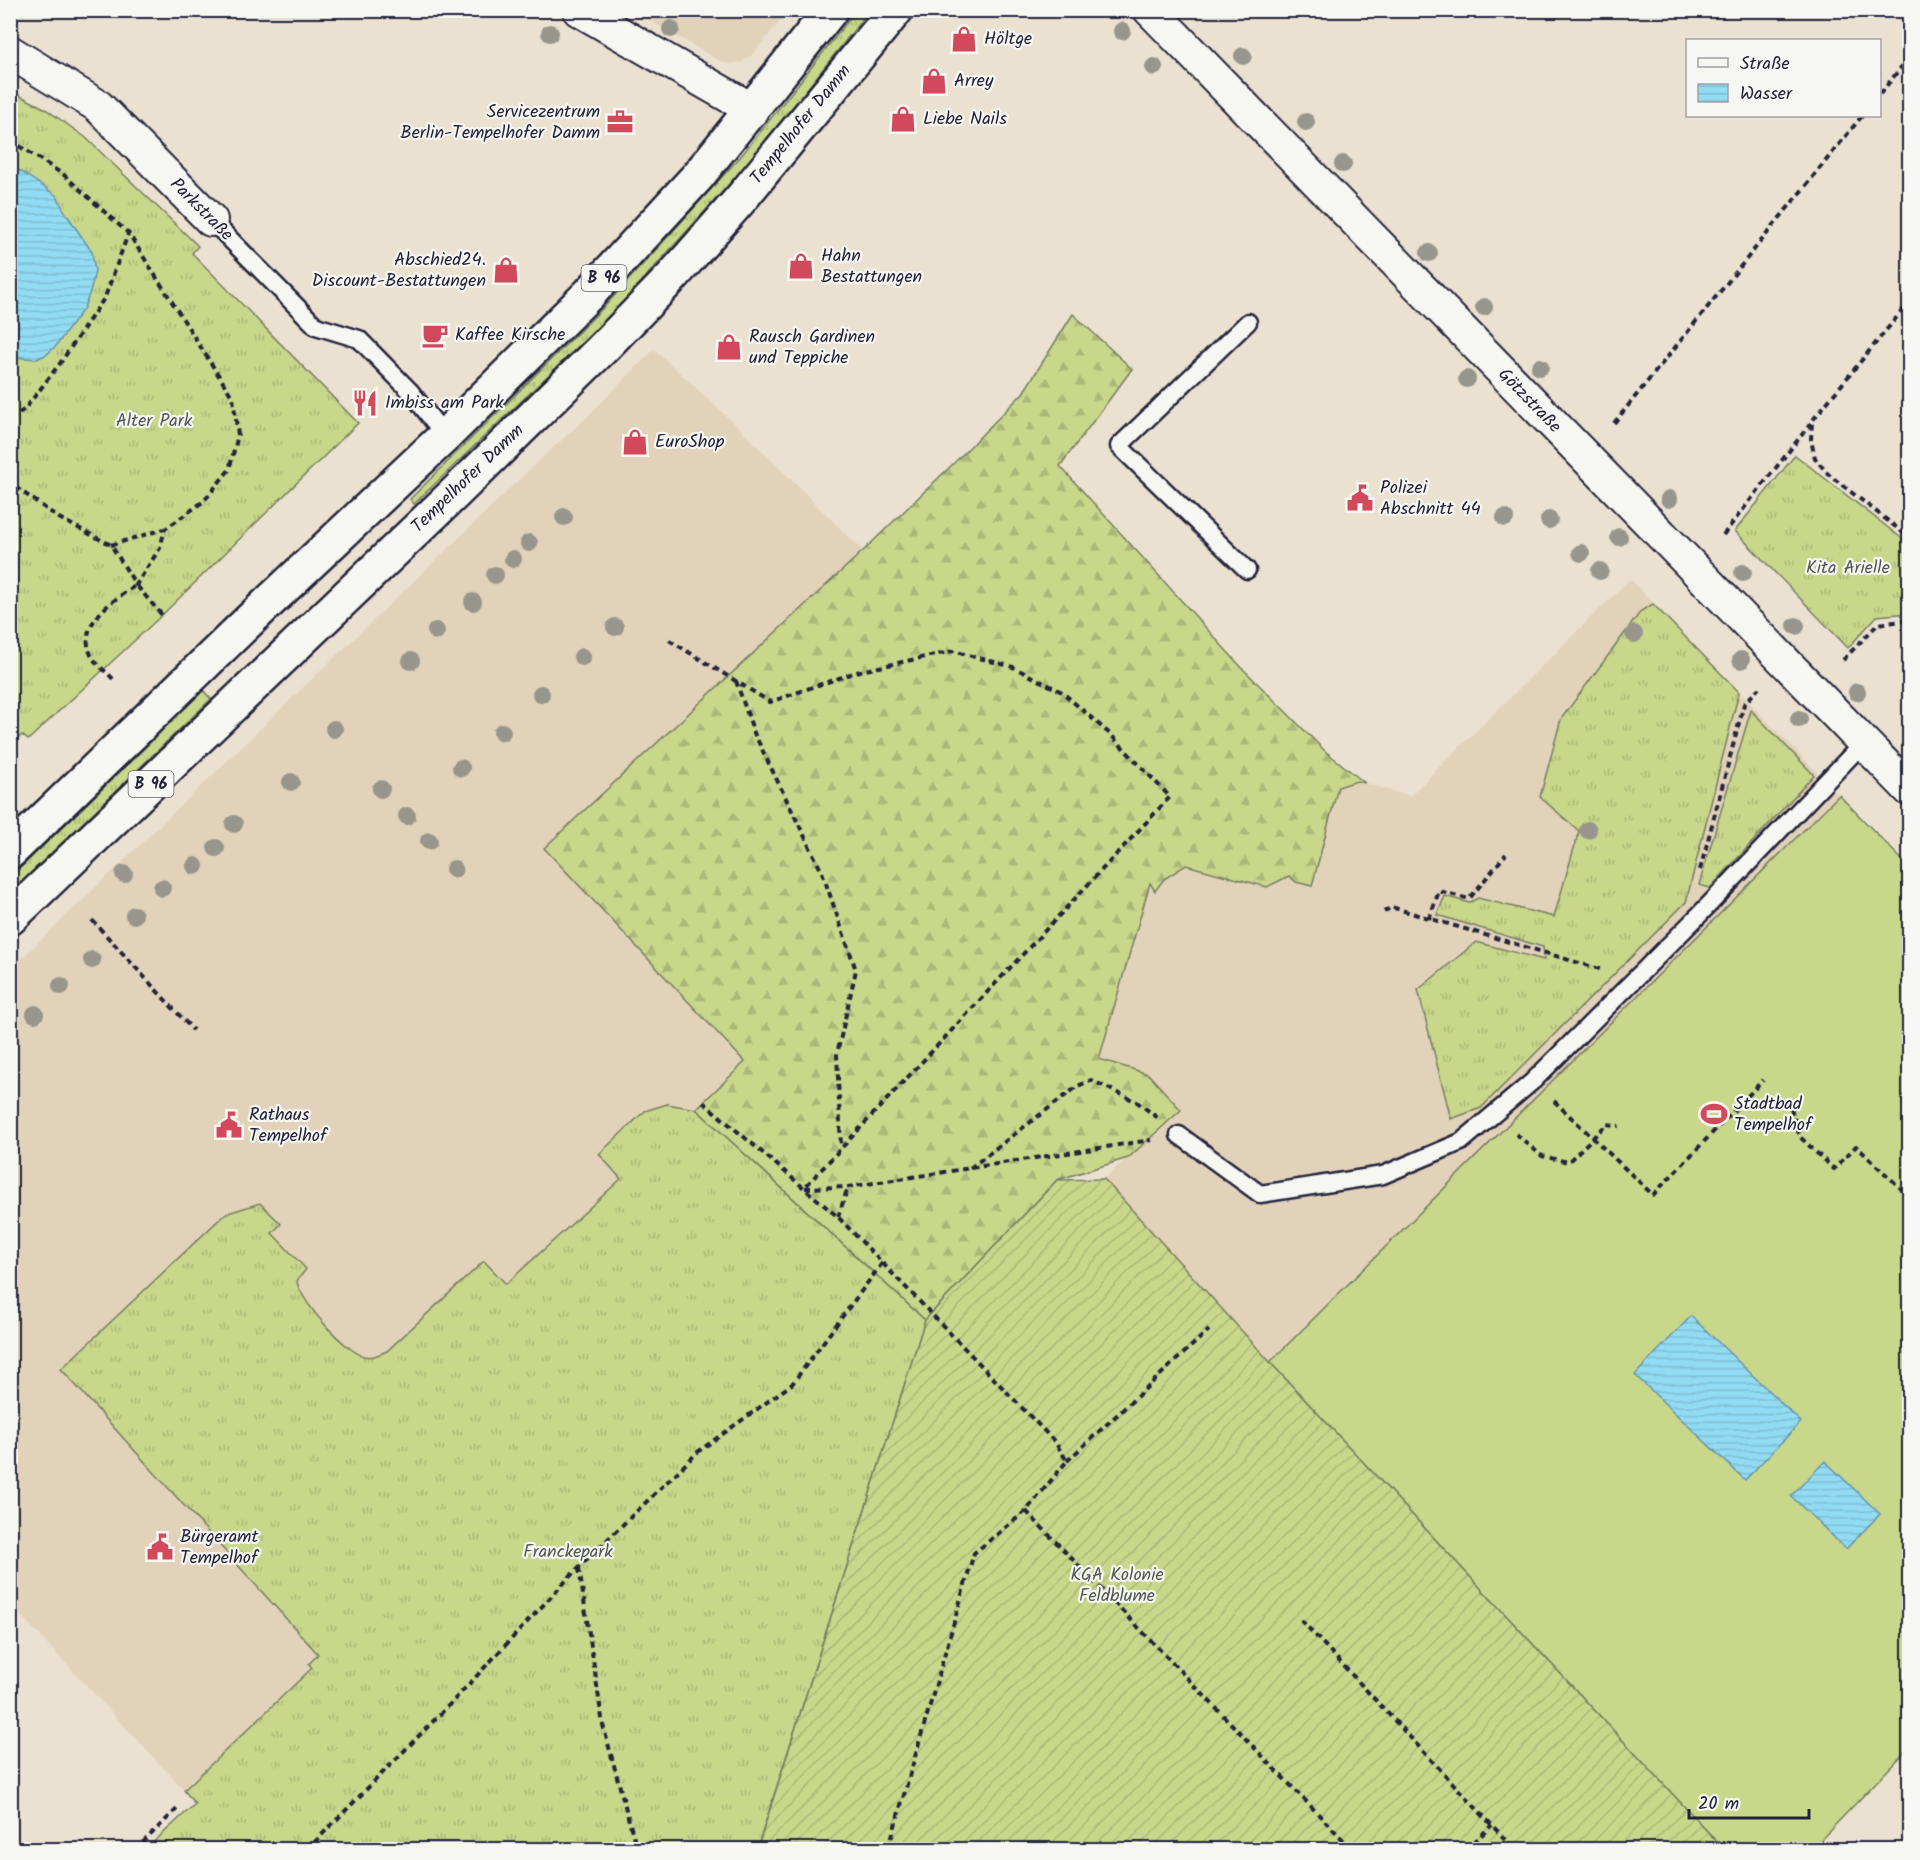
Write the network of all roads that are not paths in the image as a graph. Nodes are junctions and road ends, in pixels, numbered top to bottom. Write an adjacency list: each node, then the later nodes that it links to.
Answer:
1 (579, 10): 6 (street)
2 (831, 10): 6 (main road, B 96)
3 (896, 10): 14 (main road, Tempelhofer Damm / B 96)
4 (1150, 10): 11 (street, Götzstraße)
5 (10, 52): 7 (street, Parkstraße)
6 (753, 110): 9 (main road, B 96)
7 (212, 220): 9 (lane, Parkstraße)
8 (1248, 322): 10 (lane)
9 (445, 436): 13 (main road, B 96)
10 (1248, 570)
11 (1863, 743): 12 (street, Götzstraße); 15 (lane)
12 (1910, 790)
13 (10, 852)
14 (10, 918)
15 (1179, 1135)

